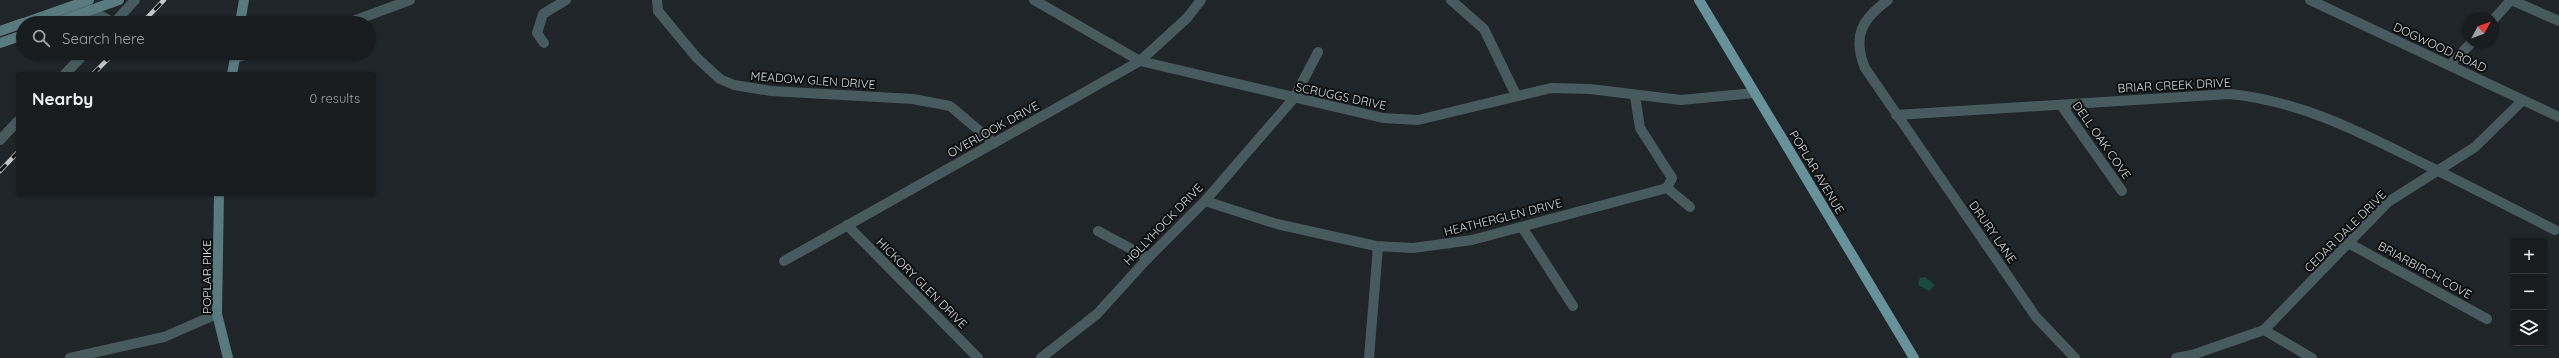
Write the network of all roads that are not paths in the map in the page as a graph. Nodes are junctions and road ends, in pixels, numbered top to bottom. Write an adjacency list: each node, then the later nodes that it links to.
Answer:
1 (89, 0): 16 (main road)
2 (118, 0): 17 (main road)
3 (135, 0): 20 (street)
4 (244, 0): 21 (main road)
5 (410, 0): 22 (street)
6 (566, 0): 28 (street)
7 (657, 0): 47 (street, MEADOW GLEN DRIVE)
8 (1034, 0): 33 (street, SCRUGGS DRIVE)
9 (1201, 0): 33 (street, OVERLOOK DRIVE)
10 (1451, 0): 38 (street)
11 (1699, 0): 37 (main road, POPLAR AVENUE)
12 (1888, 0): 43 (street, DRURY LANE)
13 (2310, 0): 34 (street, DOGWOOD ROAD)
14 (2512, 0): 15 (street); 23 (street)
15 (2499, 14)
16 (44, 16)
17 (73, 16)
18 (75, 16): 19 (street)
19 (105, 16)
20 (119, 16)
21 (241, 16)
22 (367, 16)
23 (2559, 21)
24 (16, 26): 25 (main road)
25 (0, 32)
26 (16, 37): 27 (main road)
27 (0, 43)
28 (544, 43)
29 (2466, 48): 34 (street)
30 (1318, 52): 40 (street, HOLLYHOCK DRIVE)
31 (79, 60): 35 (street)
32 (235, 60): 36 (main road)
33 (1140, 61): 40 (street, SCRUGGS DRIVE); 47 (street, OVERLOOK DRIVE)
34 (2450, 65): 41 (street, DOGWOOD ROAD)
35 (67, 72)
36 (232, 72)
37 (1754, 93): 39 (street, SCRUGGS DRIVE); 71 (main road, POPLAR AVENUE)
38 (1516, 95): 39 (street, SCRUGGS DRIVE); 40 (street, SCRUGGS DRIVE)
39 (1635, 96): 49 (street)
40 (1294, 98): 52 (street, HOLLYHOCK DRIVE)
41 (2523, 100): 44 (street, DOGWOOD ROAD); 48 (street, CEDAR DALE DRIVE)
42 (2061, 105): 43 (street, BRIAR CREEK DRIVE); 48 (street, BRIAR CREEK DRIVE); 50 (street, DELL OAK COVE)
43 (1896, 116): 72 (street, DRURY LANE)
44 (2559, 117)
45 (16, 124): 46 (street)
46 (0, 140)
47 (994, 143): 54 (street, OVERLOOK DRIVE)
48 (2438, 171): 56 (street, BRIAR CREEK DRIVE); 58 (street, CEDAR DALE DRIVE)
49 (1667, 188): 53 (street); 55 (street, HEATHERGLEN DRIVE)
50 (2122, 191)
51 (219, 196): 63 (main road, POPLAR PIKE)
52 (1205, 201): 59 (street, HEATHERGLEN DRIVE); 60 (street, HOLLYHOCK DRIVE)
53 (1690, 207)
54 (847, 225): 61 (street, OVERLOOK DRIVE); 68 (street, HICKORY GLEN DRIVE)
55 (1522, 227): 59 (street, HEATHERGLEN DRIVE); 62 (street)
56 (2554, 230)
57 (1098, 232): 60 (street)
58 (2350, 244): 64 (street, BRIARBIRCH COVE); 65 (street, CEDAR DALE DRIVE)
59 (1378, 247): 70 (street)
60 (1148, 258): 69 (street, HOLLYHOCK DRIVE)
61 (784, 261)
62 (1573, 306)
63 (217, 314): 66 (street); 67 (main road, POPLAR PIKE)
64 (2487, 319)
65 (2264, 330): 73 (street, CEDAR DALE DRIVE); 74 (street)
66 (70, 358)
67 (228, 358)
68 (978, 358)
69 (1041, 358)
70 (1369, 358)
71 (1914, 358)
72 (2075, 358)
73 (2176, 358)
74 (2312, 358)

